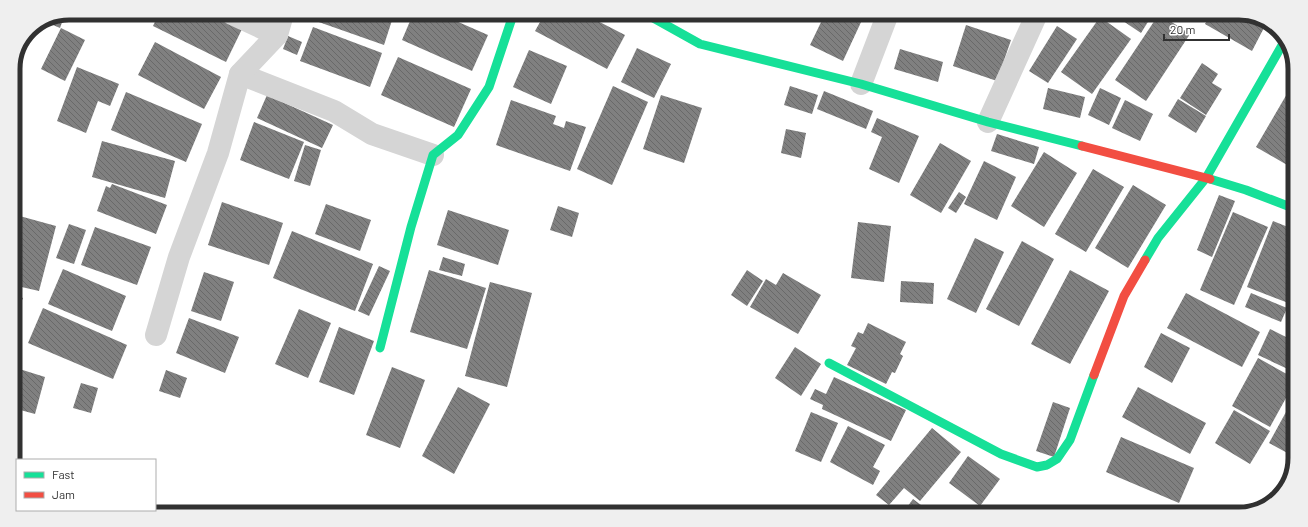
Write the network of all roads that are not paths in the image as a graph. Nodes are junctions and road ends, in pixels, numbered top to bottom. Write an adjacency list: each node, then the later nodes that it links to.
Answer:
1 (245, 20): 7 (street)
2 (281, 20): 7 (street)
3 (511, 20): 12 (street)
4 (657, 20): 10 (street)
5 (885, 20): 10 (street)
6 (1034, 20): 11 (street)
7 (277, 35): 9 (street)
8 (1282, 47): 13 (street)
9 (240, 74): 12 (street); 15 (street)
10 (861, 84): 11 (street)
11 (988, 122): 13 (street)
12 (432, 154): 16 (street)
13 (1206, 178): 14 (street); 17 (street)
14 (1288, 206)
15 (156, 335)
16 (380, 348)
17 (829, 363)

